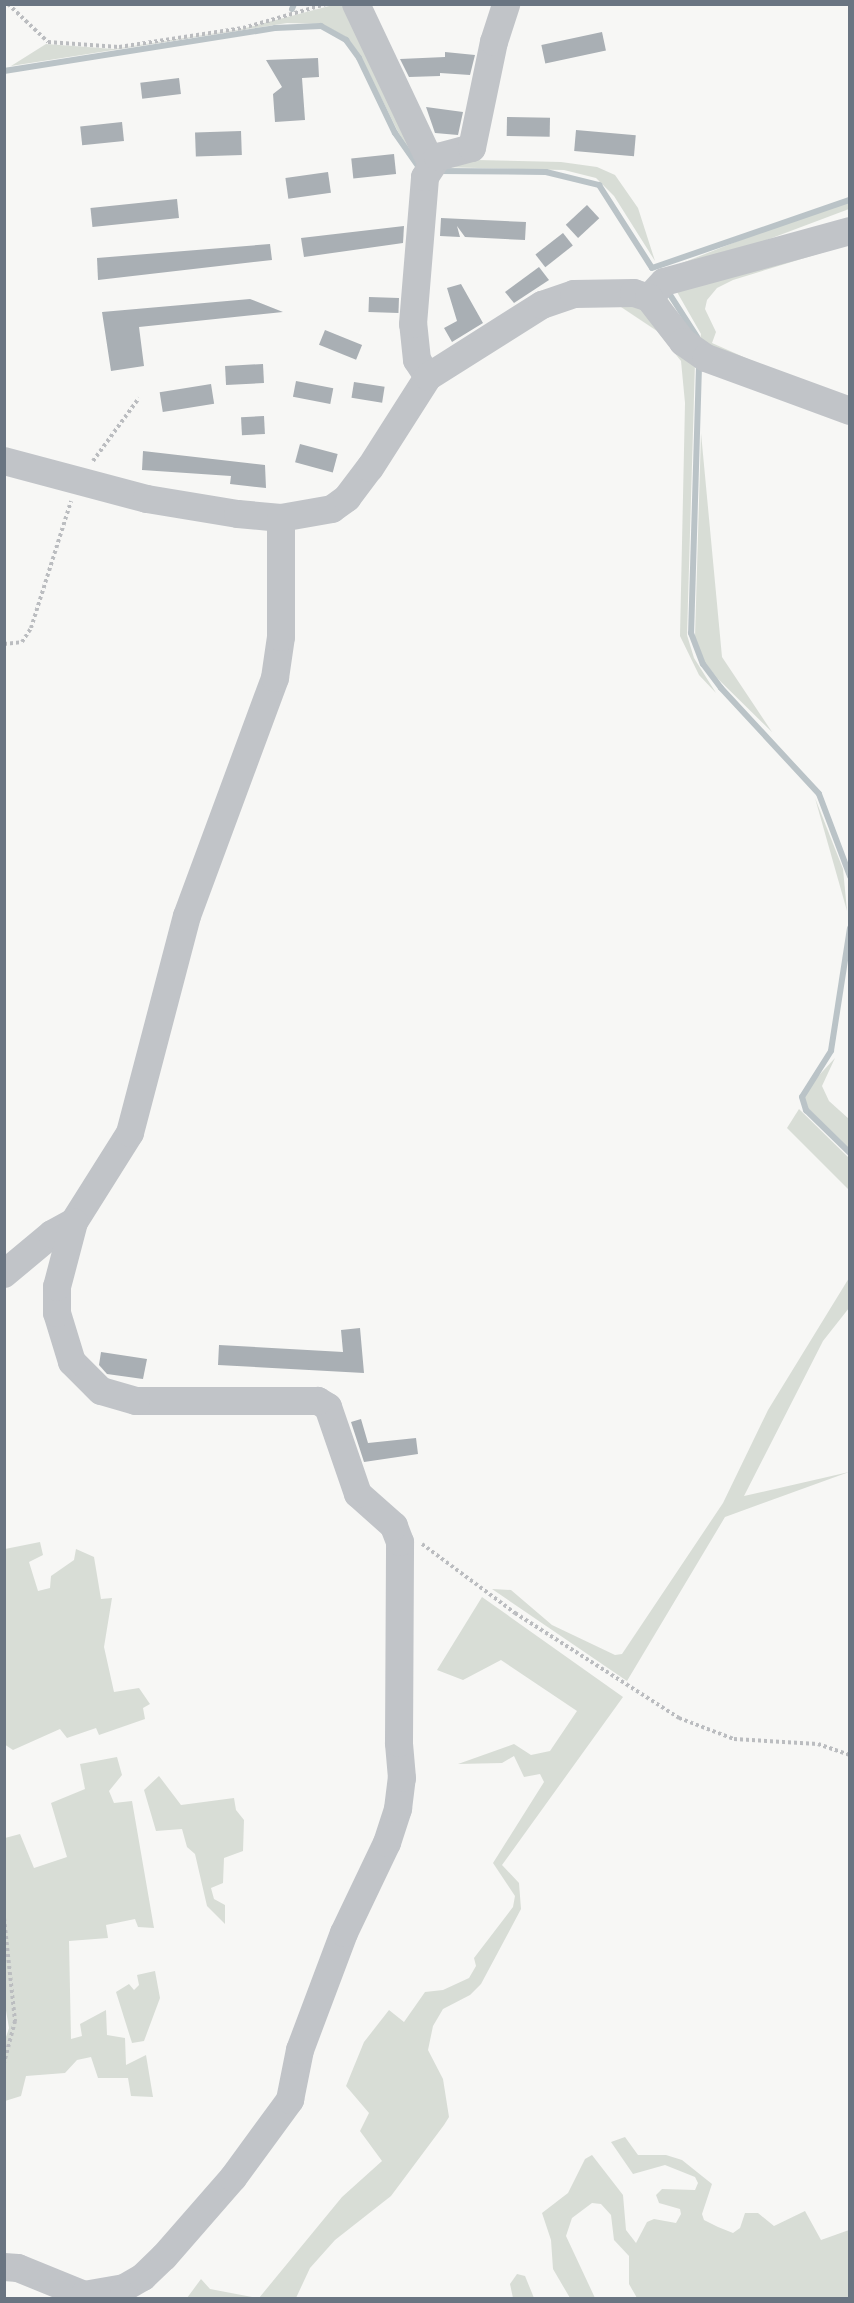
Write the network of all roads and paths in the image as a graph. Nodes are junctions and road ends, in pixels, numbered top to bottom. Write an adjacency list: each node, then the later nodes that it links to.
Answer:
1 (8, 4): 2 (path)
2 (326, 4)
3 (356, 4): 5 (street)
4 (506, 4): 5 (street)
5 (431, 163): 8 (street)
6 (849, 231): 7 (street)
7 (649, 298): 8 (street); 10 (street)
8 (428, 377): 13 (street)
9 (139, 398): 12 (path)
10 (849, 411)
11 (4, 461): 12 (street)
12 (81, 480): 13 (street); 14 (path)
13 (281, 518): 15 (street)
14 (4, 644)
15 (74, 1222): 16 (street); 17 (street)
16 (4, 1274)
17 (394, 1526): 18 (path); 21 (street)
18 (849, 1755)
19 (4, 1918): 20 (path)
20 (4, 2063)
21 (4, 2267)

